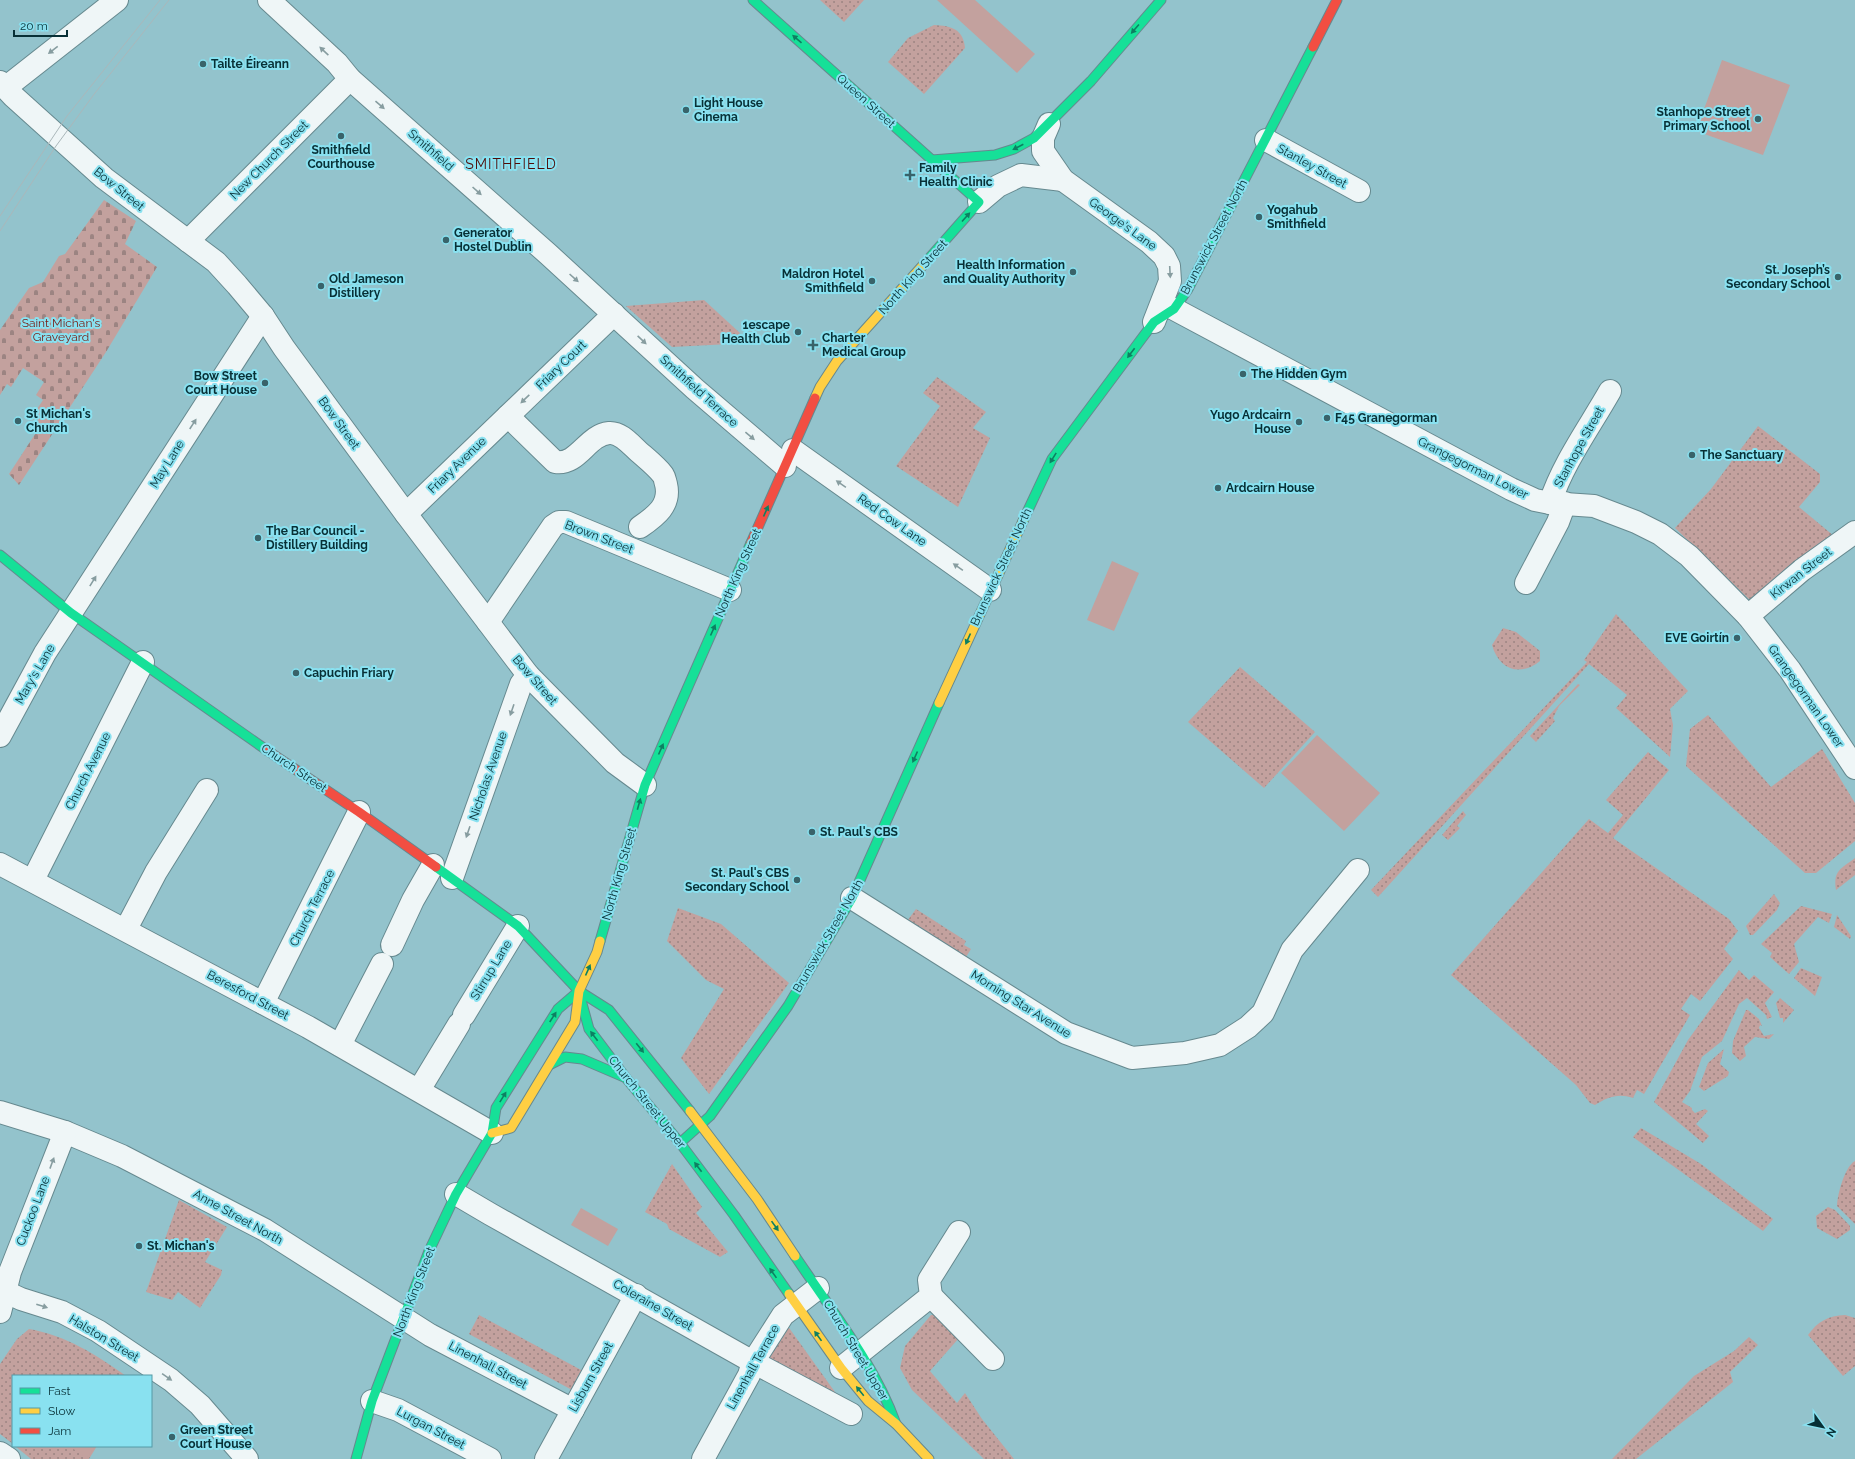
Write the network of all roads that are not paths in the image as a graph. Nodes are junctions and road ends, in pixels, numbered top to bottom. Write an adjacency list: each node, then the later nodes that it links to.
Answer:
1 (117, 0): 7 (street, one-way to 7)
2 (269, 0): 6 (street, Smithfield, one-way to 2)
3 (753, 0): 10 (main road, Queen Street, one-way to 3)
4 (1161, 0): 8 (main road, one-way to 8)
5 (1337, 0): 9 (main road, Brunswick Street North)
6 (350, 79): 14 (street, New Church Street); 16 (street, Smithfield, one-way to 16)
7 (5, 92): 14 (street, Bow Street)
8 (1049, 124): 10 (main road, one-way to 10); 11 (street, George's Lane)
9 (1266, 140): 12 (street, Stanley Street); 15 (main road, Brunswick Street North)
10 (932, 160): 13 (main road, Queen Street)
11 (1062, 180): 13 (street, George's Lane); 18 (street, George's Lane, one-way to 18)
12 (1359, 191)
13 (979, 202): 21 (main road, North King Street, one-way to 13)
14 (188, 241): 17 (street, Bow Street)
15 (1174, 309): 18 (main road, Brunswick Street North); 22 (street, Grangegorman Lower)
16 (614, 314): 20 (street, Friary Court, one-way to 20); 21 (street, Smithfield Terrace, one-way to 21)
17 (263, 316): 23 (street, Bow Street); 30 (street, May Lane, one-way to 17)
18 (1154, 322): 29 (main road, Brunswick Street North, one-way to 29)
19 (1610, 391): 22 (street, Stanhope Street)
20 (508, 416): 23 (street, Friary Avenue); 24 (street)
21 (789, 458): 28 (main road, North King Street, one-way to 21); 29 (street, Red Cow Lane, one-way to 21)
22 (1557, 503): 27 (street, Stanhope Street); 31 (street, Grangegorman Lower)
23 (406, 514): 32 (street, Bow Street)
24 (640, 528)
25 (1855, 532): 31 (street, Kirwan Street)
26 (0, 555): 30 (main road, Church Street)
27 (1526, 583)
28 (730, 590): 32 (street, Brown Street); 37 (main road, North King Street, one-way to 28)
29 (990, 590): 45 (main road, Brunswick Street North, one-way to 45)
30 (71, 613): 33 (main road, Church Street); 35 (street, Mary's Lane)
31 (1748, 616): 36 (street, Grangegorman Lower)
32 (488, 622): 34 (street, Bow Street)
33 (143, 662): 39 (main road, Church Street); 44 (street, Church Avenue)
34 (528, 675): 37 (street, Bow Street); 43 (street, Nicholas Avenue, one-way to 43)
35 (0, 736)
36 (1855, 768)
37 (645, 785): 50 (main road, North King Street, one-way to 37)
38 (207, 790): 47 (street)
39 (359, 812): 41 (main road, Church Street); 51 (street, Church Terrace)
40 (0, 864): 44 (street, Beresford Street)
41 (433, 865): 43 (main road, Church Street); 48 (street)
42 (1358, 870): 45 (street, Morning Star Avenue)
43 (452, 878): 46 (main road, Church Street)
44 (32, 880): 47 (street, Beresford Street)
45 (852, 898): 57 (main road, Brunswick Street North)
46 (518, 926): 50 (main road, Church Street); 55 (street, Stirrup Lane)
47 (126, 929): 51 (street, Beresford Street)
48 (392, 945)
49 (382, 964): 52 (street)
50 (579, 991): 53 (main road, North King Street); 54 (main road, Church Street Upper, one-way to 50); 57 (main road, Church Street Upper, one-way to 57); 59 (main road, North King Street, one-way to 50)
51 (263, 1003): 52 (street, Beresford Street)
52 (340, 1046): 55 (street, Beresford Street)
53 (551, 1064): 54 (main road); 59 (main road, North King Street)
54 (626, 1078): 60 (main road, Church Street Upper)
55 (419, 1090): 59 (street, Beresford Street)
56 (0, 1112): 58 (street, Anne Street North)
57 (701, 1124): 60 (main road, Brunswick Street North); 63 (main road, Church Street Upper, one-way to 63)
58 (65, 1132): 66 (street, Cuckoo Lane, one-way to 58); 68 (street, Anne Street North)
59 (492, 1133): 61 (main road, North King Street)
60 (680, 1143): 67 (main road, Church Street Upper, one-way to 60)
61 (456, 1194): 64 (street, Coleraine Street); 68 (main road, North King Street)
62 (959, 1232): 65 (street)
63 (818, 1288): 67 (street, Linenhall Terrace); 69 (main road, Church Street Upper)
64 (636, 1296): 71 (street, Coleraine Street); 74 (street, Lisburn Street)
65 (931, 1296): 69 (street); 70 (street)
66 (2, 1297): 79 (street, Halston Street, one-way to 79)
67 (795, 1304): 71 (street, Linenhall Terrace); 72 (main road, Church Street Upper, one-way to 67)
68 (404, 1318): 73 (main road, North King Street); 74 (street, Linenhall Street)
69 (860, 1353): 72 (street); 76 (main road, Church Street Upper)
70 (993, 1359)
71 (753, 1362): 75 (street, Coleraine Street); 83 (street, Linenhall Terrace)
72 (841, 1368): 76 (main road, Church Street Upper, one-way to 72)
73 (372, 1401): 80 (main road, North King Street); 81 (street, Lurgan Street)
74 (573, 1410): 82 (street, Lisburn Street)
75 (851, 1414)
76 (896, 1424): 84 (main road)
77 (0, 1453): 78 (street)
78 (9, 1459)
79 (247, 1459)
80 (356, 1459)
81 (490, 1459)
82 (546, 1459)
83 (703, 1459)
84 (929, 1459)

